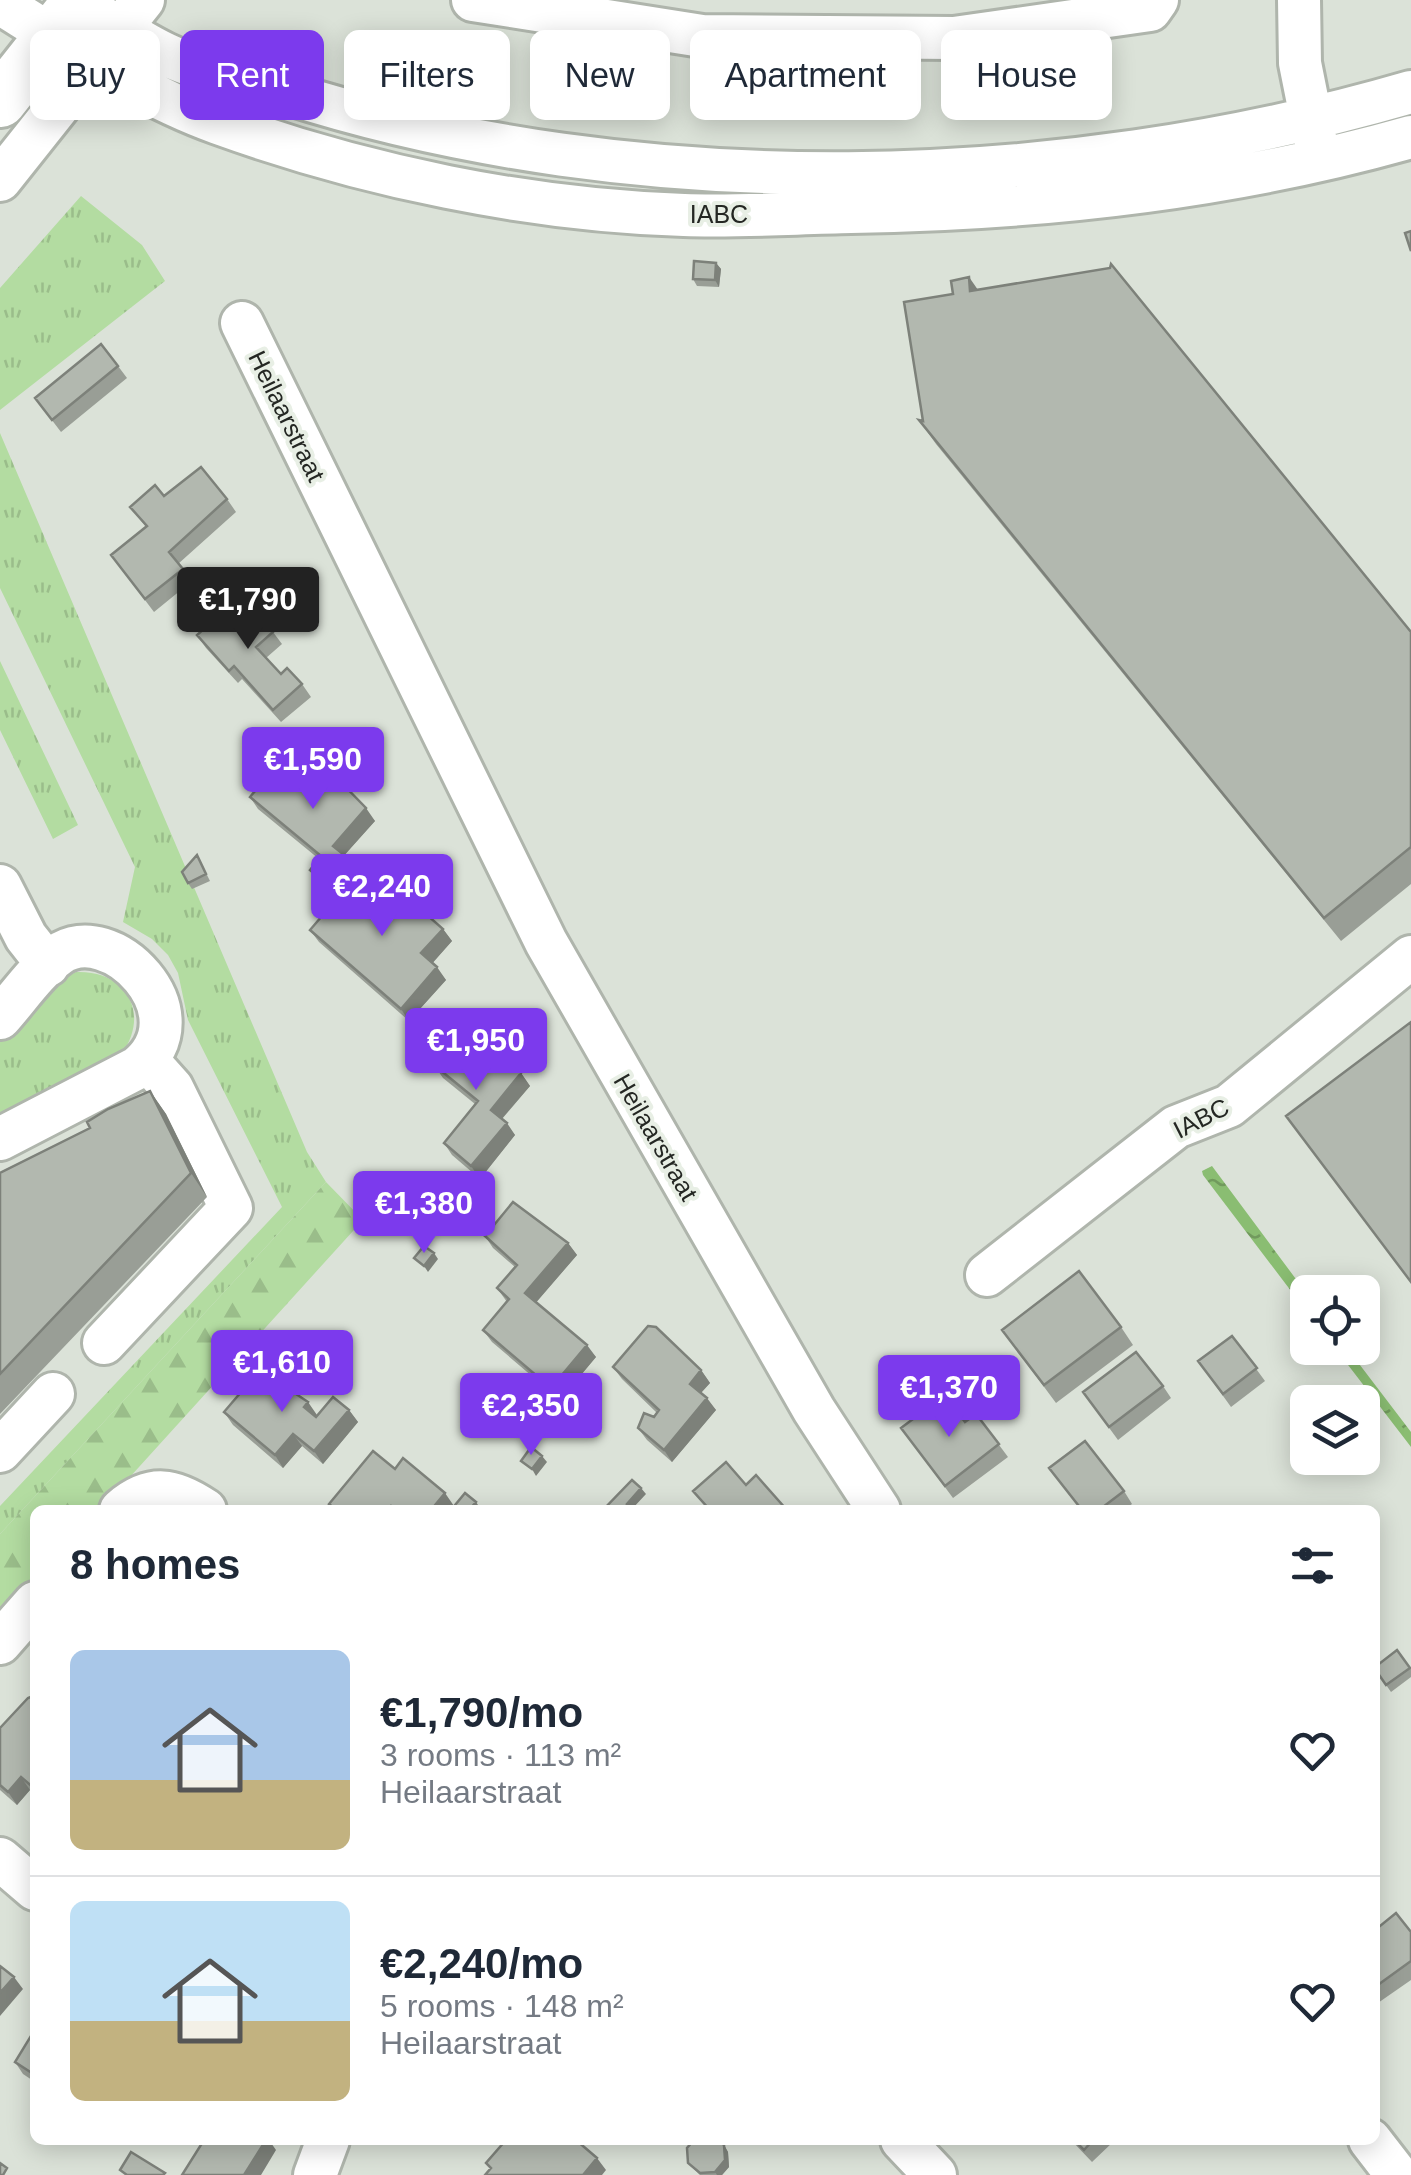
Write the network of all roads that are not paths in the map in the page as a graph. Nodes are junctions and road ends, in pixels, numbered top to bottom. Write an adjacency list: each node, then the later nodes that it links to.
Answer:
1 (473, 0): 2 (street)
2 (1157, 0)
3 (1299, 0): 8 (street)
4 (0, 4): 5 (street)
5 (92, 18): 7 (main road); 8 (street, IABC); 10 (street, IABC); 11 (street)
6 (1411, 92): 8 (street, IABC)
7 (0, 101)
8 (1311, 119): 10 (street)
9 (1411, 137): 10 (street, IABC)
10 (1320, 162)
11 (0, 180)
12 (242, 322): 25 (street, Heilaarstraat)
13 (0, 886): 15 (street)
14 (1411, 957): 19 (street, IABC)
15 (48, 965): 16 (street); 17 (street)
16 (0, 1018)
17 (147, 1060): 18 (street); 20 (street)
18 (0, 1139)
19 (987, 1274)
20 (104, 1342)
21 (52, 1394): 22 (street)
22 (0, 1450)
23 (128, 1505): 24 (street)
24 (194, 1505)
25 (876, 1505)
26 (30, 1608): 27 (street)
27 (0, 1642)
28 (0, 1860): 29 (street)
29 (30, 1884)
30 (326, 2145): 33 (street)
31 (907, 2145): 34 (street)
32 (1374, 2145): 35 (street)
33 (315, 2175)
34 (934, 2175)
35 (1397, 2175)

